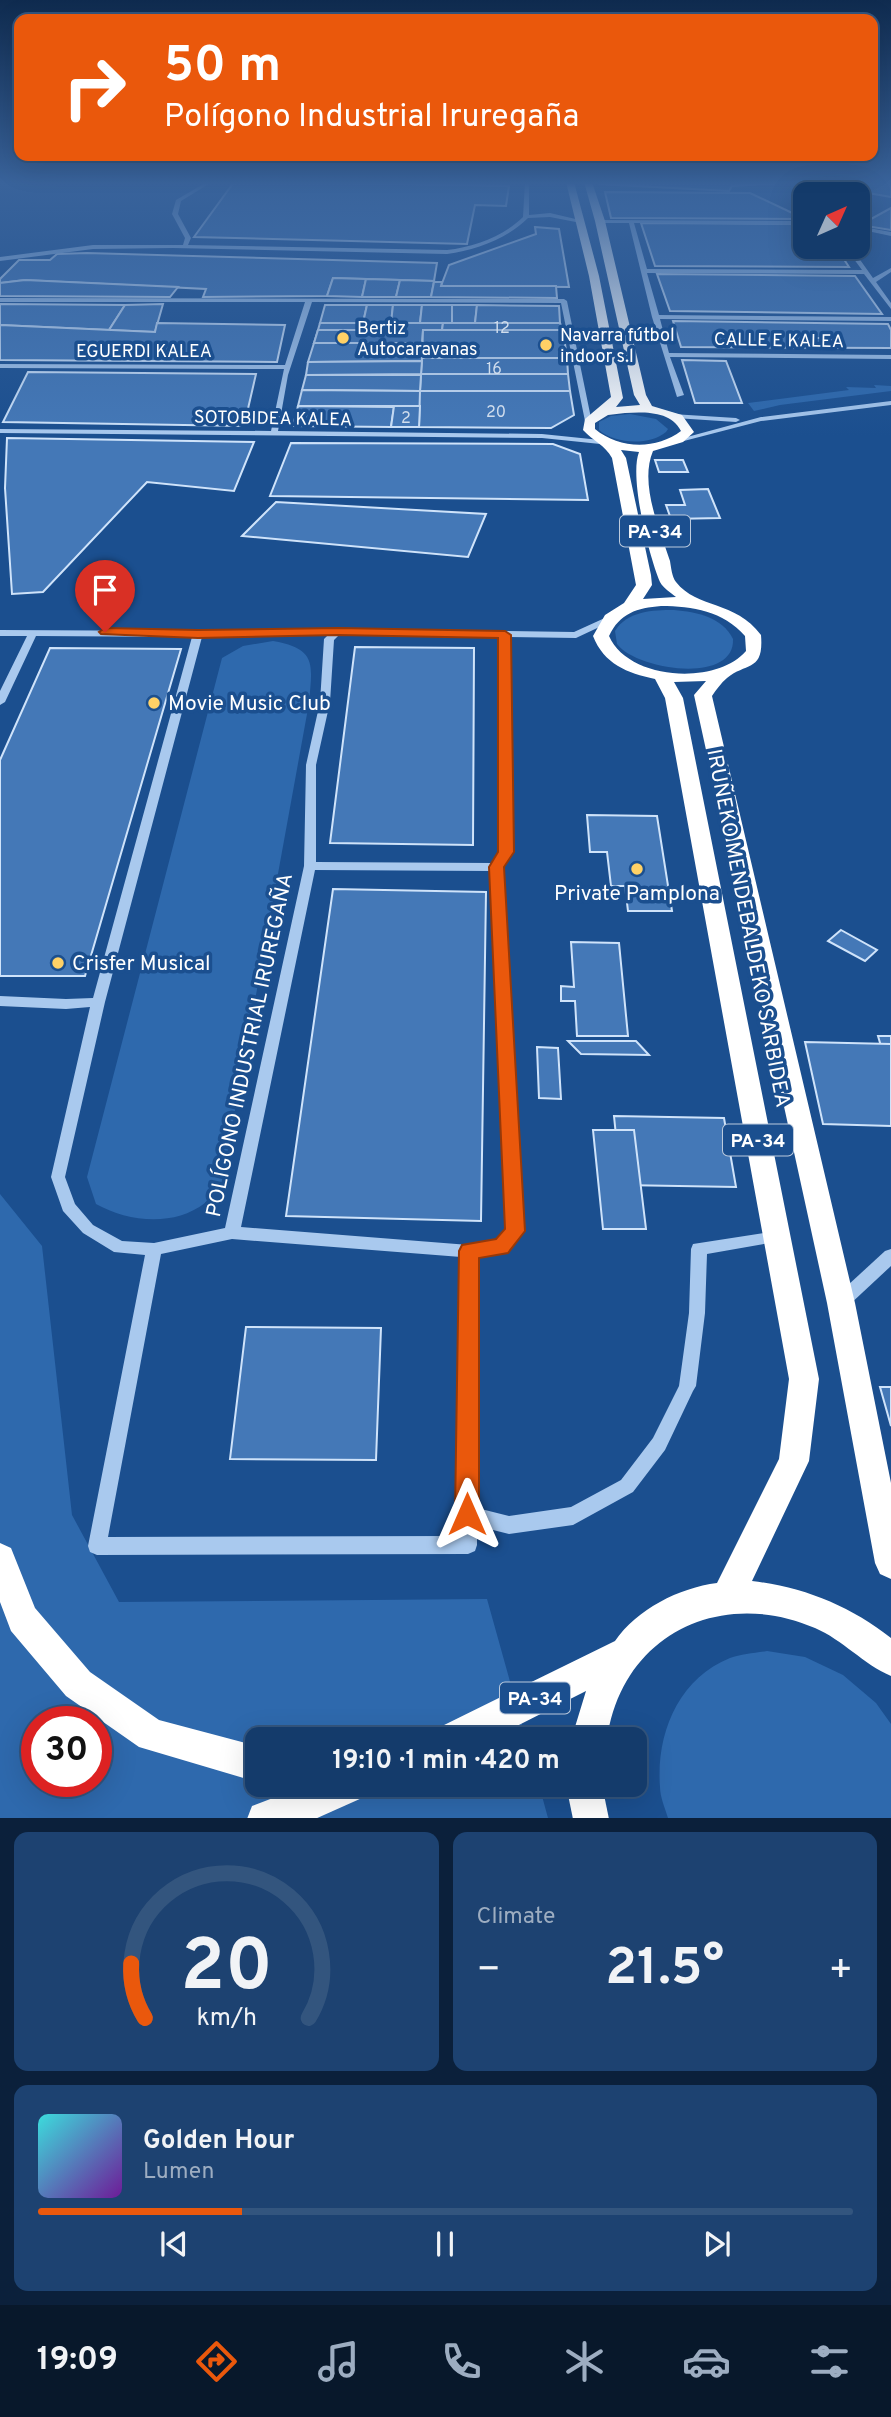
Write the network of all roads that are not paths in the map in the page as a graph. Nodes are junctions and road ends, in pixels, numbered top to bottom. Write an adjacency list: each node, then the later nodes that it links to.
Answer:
1 (590, 267): 23 (highway)
2 (611, 267): 21 (highway)
3 (643, 267): 6 (street)
4 (862, 267): 7 (street)
5 (891, 270): 8 (street)
6 (644, 271): 7 (street); 12 (street)
7 (866, 272): 8 (street)
8 (873, 281): 11 (street)
9 (0, 300): 10 (street)
10 (309, 301): 17 (street); 26 (street)
11 (891, 307)
12 (656, 317): 13 (street); 14 (street)
13 (891, 319)
14 (666, 355): 15 (street, CALLE E KALEA); 18 (street)
15 (891, 357)
16 (0, 366): 17 (street, EGUERDI KALEA)
17 (288, 367): 28 (street)
18 (680, 395)
19 (891, 397): 22 (street)
20 (891, 403): 22 (street)
21 (648, 409): 23 (highway); 24 (highway)
22 (841, 409): 25 (street)
23 (604, 412): 26 (highway)
24 (675, 416): 25 (street); 30 (highway)
25 (761, 419): 30 (street)
26 (589, 422): 29 (street, SOTOBIDEA KALEA); 31 (highway, PA-34)
27 (0, 431): 28 (street, SOTOBIDEA KALEA)
28 (274, 435): 29 (street, SOTOBIDEA KALEA)
29 (545, 436): 31 (street, SOTOBIDEA KALEA)
30 (680, 440): 32 (highway)
31 (610, 443): 32 (highway); 34 (highway, PA-34)
32 (648, 447): 33 (highway, PA-34)
33 (695, 604): 34 (highway, PA-34); 41 (highway, PA-34)
34 (630, 607): 35 (highway, PA-34)
35 (607, 620): 40 (street); 42 (highway, PA-34)
36 (338, 631): 39 (street); 40 (street); 44 (street, POLÍGONO INDUSTRIAL IRUREGAÑA)
37 (1, 633): 38 (street)
38 (33, 633): 39 (street); 43 (street)
39 (198, 634): 47 (street, POLÍGONO INDUSTRIAL IRUREGAÑA)
40 (505, 635): 45 (street, POLÍGONO INDUSTRIAL IRUREGAÑA)
41 (721, 674): 42 (highway, PA-34); 53 (highway, IRUÑEKO MENDEBALDEKO SARBIDEA / PA-34)
42 (662, 676): 49 (highway, IRUÑEKO MENDEBALDEKO SARBIDEA / PA-34)
43 (0, 702)
44 (310, 866): 45 (street, POLÍGONO INDUSTRIAL IRUREGAÑA); 48 (street, POLÍGONO INDUSTRIAL IRUREGAÑA)
45 (496, 867): 51 (street, POLÍGONO INDUSTRIAL IRUREGAÑA)
46 (0, 1001): 47 (street)
47 (98, 1002): 50 (street, POLÍGONO INDUSTRIAL IRUREGAÑA)
48 (232, 1233): 50 (street, POLÍGONO INDUSTRIAL IRUREGAÑA); 51 (street, POLÍGONO INDUSTRIAL IRUREGAÑA)
49 (776, 1237): 54 (street); 57 (highway, IRUÑEKO MENDEBALDEKO SARBIDEA / PA-34)
50 (154, 1249): 54 (street)
51 (469, 1251): 54 (street)
52 (891, 1256): 53 (street)
53 (841, 1303): 56 (highway, IRUÑEKO MENDEBALDEKO SARBIDEA / PA-34)
54 (467, 1514)
55 (0, 1559): 62 (highway)
56 (891, 1563)
57 (728, 1596): 58 (highway, PA-34); 59 (highway, PA-34)
58 (620, 1656): 60 (highway, PA-34); 61 (highway, PA-34)
59 (891, 1659)
60 (476, 1727)
61 (590, 1727)
62 (245, 1761)
63 (322, 1797): 65 (highway)
64 (587, 1797): 66 (highway)
65 (265, 1818)
66 (591, 1818)

